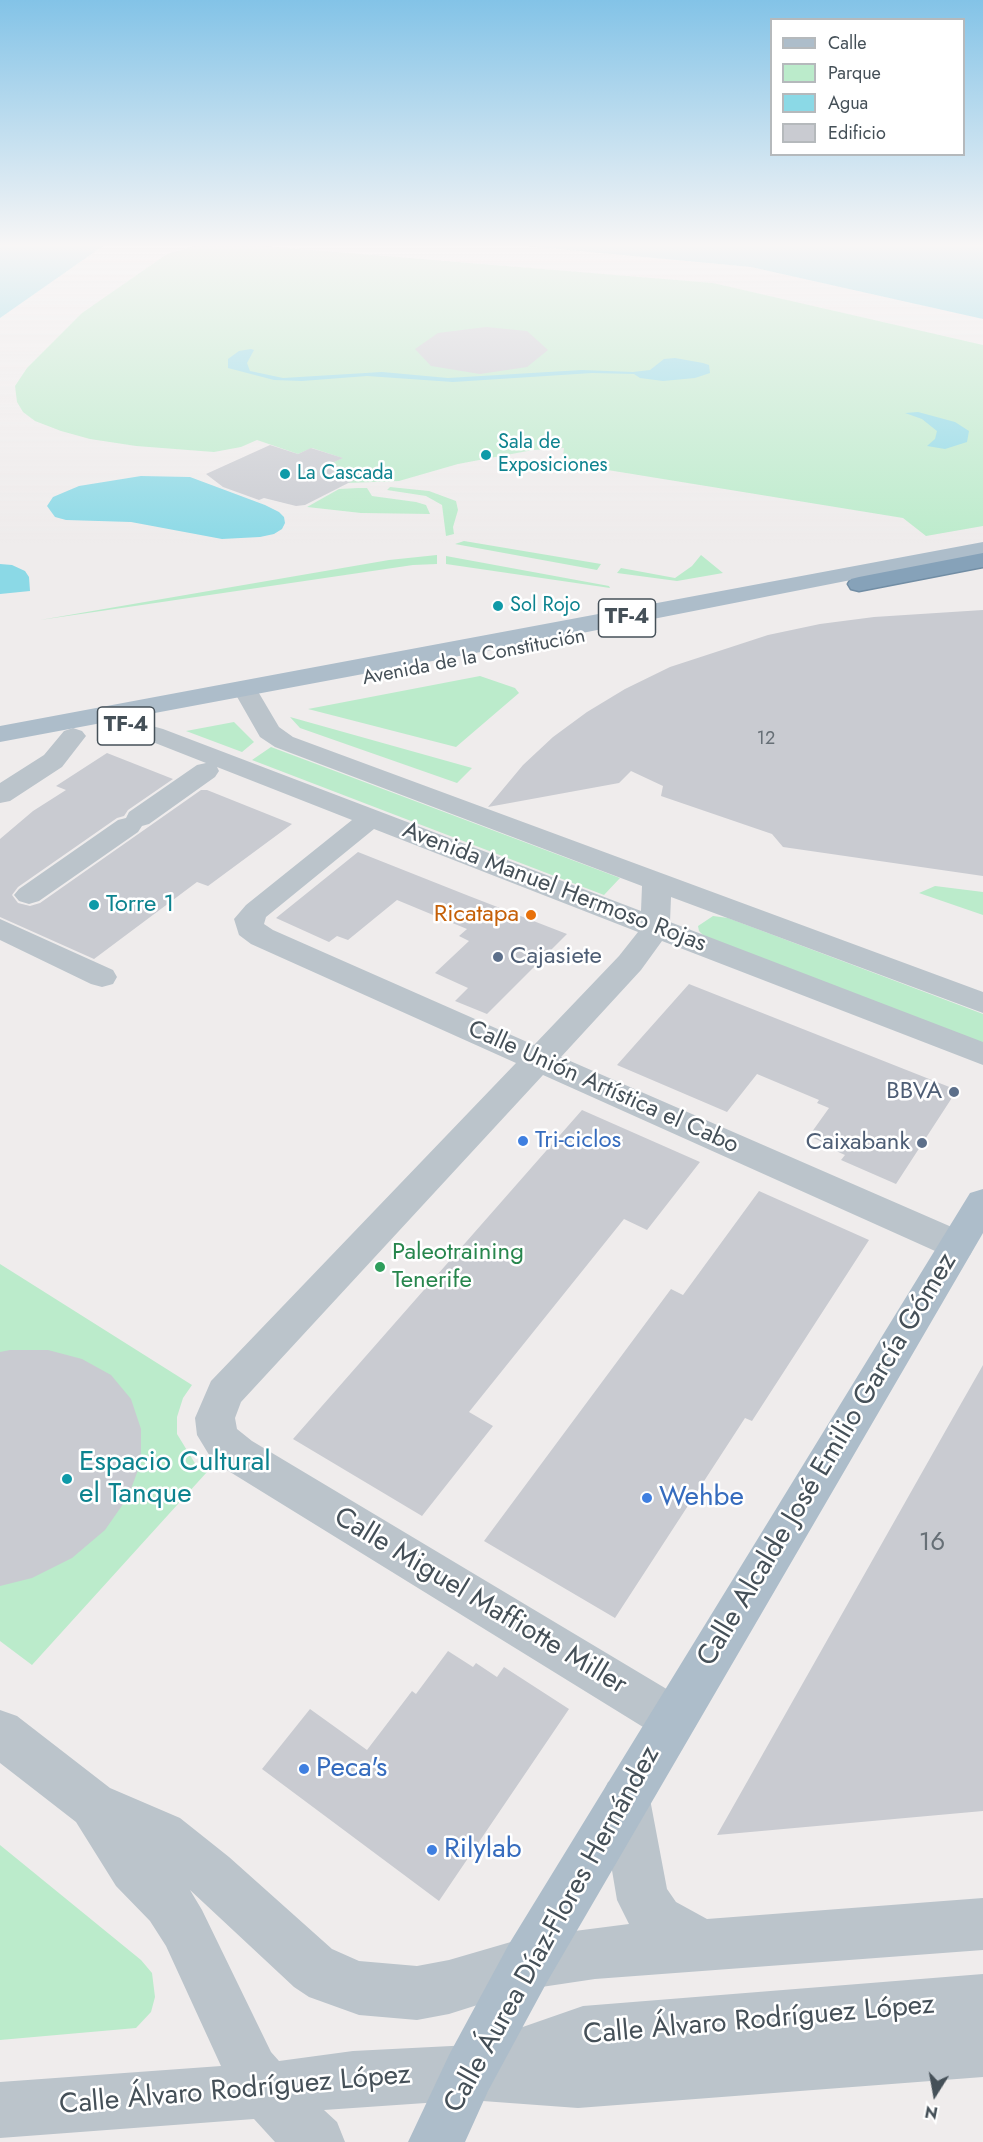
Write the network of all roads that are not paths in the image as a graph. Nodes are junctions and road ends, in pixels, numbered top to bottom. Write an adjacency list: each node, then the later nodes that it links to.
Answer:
1 (983, 548): 5 (main road, Avenida de la Constitución / TF-4)
2 (983, 560): 4 (highway, Avenida de la Constitución / TF-4)
3 (983, 570): 4 (main road)
4 (859, 584): 5 (main road, Avenida de la Constitución / TF-4)
5 (248, 695): 6 (main road, Avenida de la Constitución / TF-4); 7 (main road, Avenida de la Constitución / TF-4); 13 (street, Avenida Manuel Hermoso Rojas)
6 (123, 726): 8 (main road, Avenida de la Constitución / TF-4); 12 (street, Avenida Manuel Hermoso Rojas)
7 (0, 734)
8 (73, 736): 9 (main road, Avenida de la Constitución / TF-4); 11 (street)
9 (0, 749)
10 (206, 771): 16 (street)
11 (0, 795)
12 (371, 818): 14 (street, Avenida Manuel Hermoso Rojas); 23 (street, Calle Unión Artística el Cabo)
13 (643, 877): 14 (street); 15 (street, Avenida Manuel Hermoso Rojas); 17 (street)
14 (590, 902): 17 (street, Avenida Manuel Hermoso Rojas)
15 (710, 902): 17 (street); 21 (street, Avenida Manuel Hermoso Rojas)
16 (9, 912): 20 (street)
17 (655, 929): 18 (street, Avenida Manuel Hermoso Rojas); 19 (street, Calle Miguel Maffiotte Miller)
18 (706, 947): 19 (street); 22 (street, Avenida Manuel Hermoso Rojas)
19 (630, 963): 23 (street, Calle Miguel Maffiotte Miller)
20 (102, 977)
21 (983, 1003)
22 (983, 1054)
23 (538, 1060): 25 (street, Calle Unión Artística el Cabo); 26 (street, Calle Miguel Maffiotte Miller)
24 (983, 1202): 25 (main road, Calle Alcalde José Emilio García Gómez)
25 (957, 1245): 26 (main road, Calle Alcalde José Emilio García Gómez)
26 (673, 1719): 28 (main road, Calle Áurea Díaz-Flores Hernández)
27 (0, 1733): 29 (street)
28 (625, 1799): 31 (street); 32 (main road, Calle Áurea Díaz-Flores Hernández)
29 (93, 1805): 32 (street); 36 (street)
30 (983, 1924): 31 (street)
31 (707, 1944): 32 (street)
32 (528, 1963): 35 (main road, Calle Áurea Díaz-Flores Hernández)
33 (983, 2001): 35 (street, Calle Álvaro Rodríguez López)
34 (983, 2050): 35 (street, Calle Álvaro Rodríguez López)
35 (470, 2072): 36 (street, Calle Álvaro Rodríguez López); 39 (main road, Calle Áurea Díaz-Flores Hernández)
36 (265, 2090): 37 (street, Calle Álvaro Rodríguez López); 38 (street)
37 (0, 2110)
38 (317, 2142)
39 (436, 2142)

